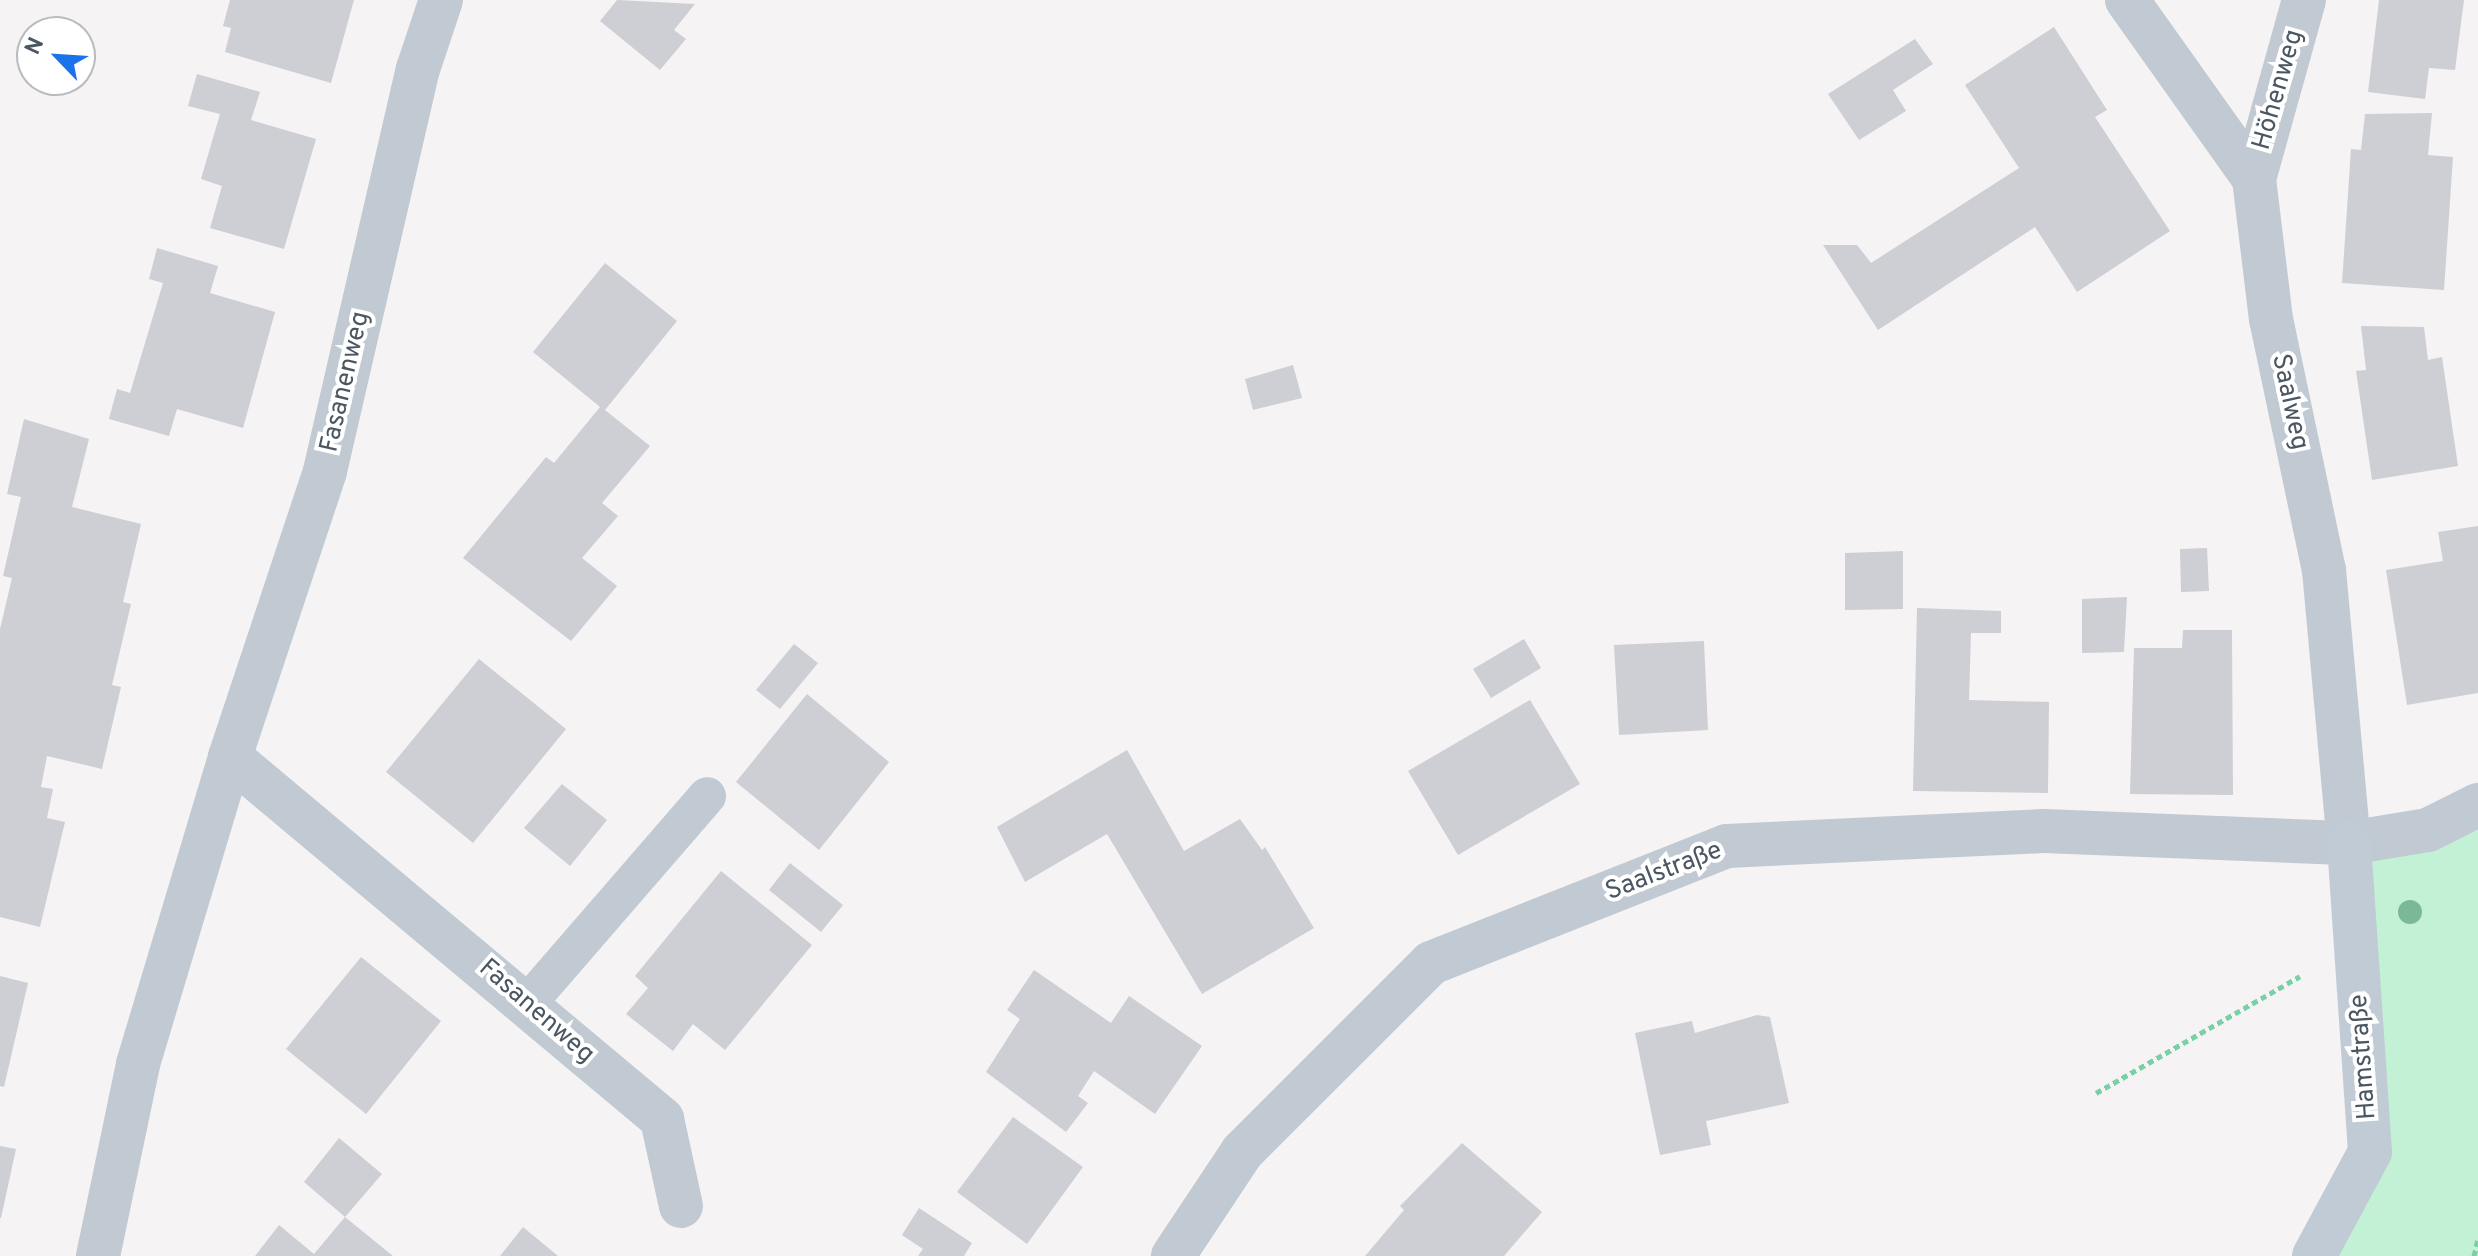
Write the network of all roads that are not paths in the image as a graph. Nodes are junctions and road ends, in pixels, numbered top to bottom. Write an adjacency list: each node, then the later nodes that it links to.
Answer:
1 (441, 0): 5 (street, Fasanenweg)
2 (2127, 0): 4 (street, Saalweg)
3 (2304, 0): 4 (street, Höhenweg)
4 (2254, 179): 8 (street, Saalweg)
5 (230, 757): 9 (street, Fasanenweg); 11 (street, Fasanenweg)
6 (707, 796): 9 (lane)
7 (2478, 805): 8 (street, Saalstraße)
8 (2349, 843): 12 (street, Saalstraße); 13 (street, Hamstraße)
9 (527, 1004): 10 (street, Fasanenweg)
10 (681, 1206)
11 (98, 1256)
12 (1173, 1256)
13 (2314, 1256)

